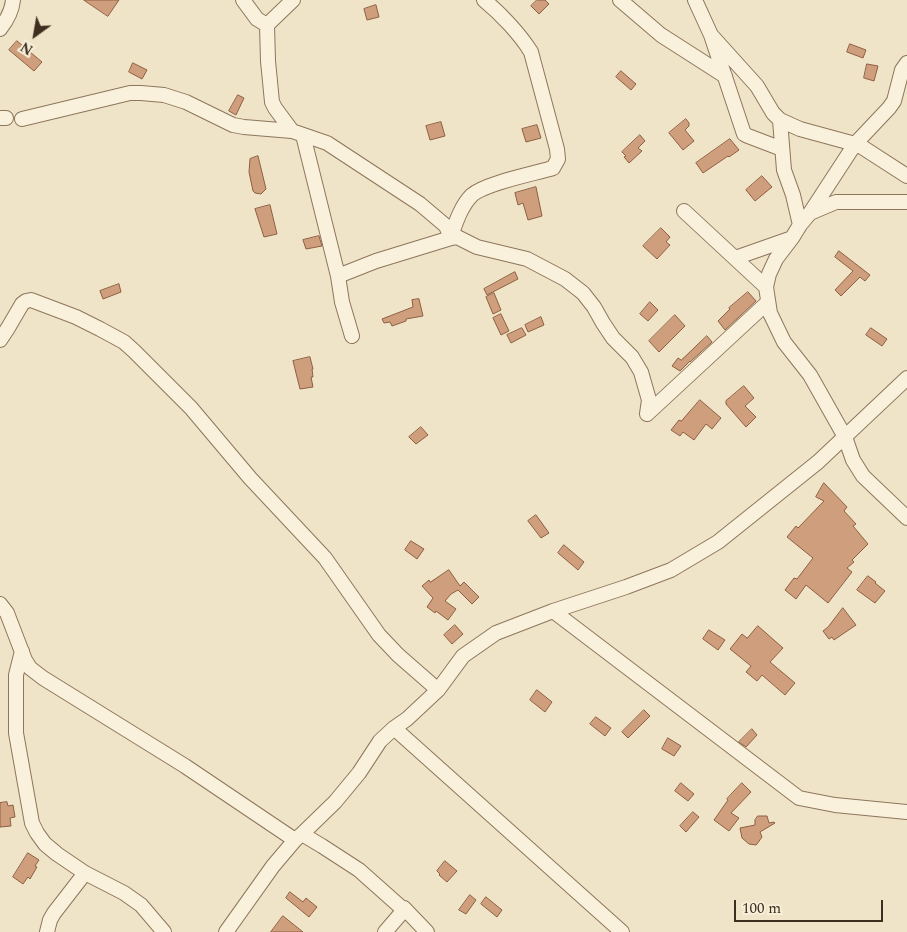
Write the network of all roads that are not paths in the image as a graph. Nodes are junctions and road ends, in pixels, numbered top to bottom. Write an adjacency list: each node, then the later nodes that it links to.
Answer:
1 (13, 0): 8 (street)
2 (243, 0): 7 (street)
3 (293, 0): 7 (street)
4 (484, 0): 22 (street)
5 (620, 0): 11 (street)
6 (695, 0): 9 (street)
7 (267, 26): 14 (street)
8 (0, 29)
9 (711, 35): 11 (street); 13 (street)
10 (907, 63): 15 (street)
11 (725, 76): 16 (street)
12 (22, 119): 14 (street)
13 (780, 120): 15 (street); 16 (street)
14 (298, 133): 22 (street); 25 (street)
15 (855, 144): 17 (street); 20 (street)
16 (782, 149): 21 (street)
17 (907, 176)
18 (907, 202): 20 (street)
19 (684, 211): 24 (street)
20 (810, 213): 21 (street)
21 (800, 225): 23 (street)
22 (451, 237): 25 (street); 27 (street)
23 (792, 238): 24 (street); 26 (street)
24 (736, 258): 26 (street)
25 (338, 276): 28 (street)
26 (766, 287): 27 (street)
27 (768, 302): 31 (street)
28 (352, 336)
29 (0, 340): 36 (street)
30 (907, 378): 31 (street)
31 (845, 437): 32 (street); 34 (street)
32 (907, 518)
33 (0, 604): 35 (street)
34 (553, 611): 36 (street); 38 (street)
35 (22, 651): 39 (street); 40 (street)
36 (438, 690): 37 (street)
37 (394, 728): 39 (street); 47 (street)
38 (907, 812)
39 (298, 837): 41 (street); 44 (street)
40 (86, 873): 42 (street); 43 (street)
41 (404, 910): 45 (street); 46 (street)
42 (47, 932)
43 (164, 932)
44 (226, 932)
45 (386, 932)
46 (428, 932)
47 (622, 932)

